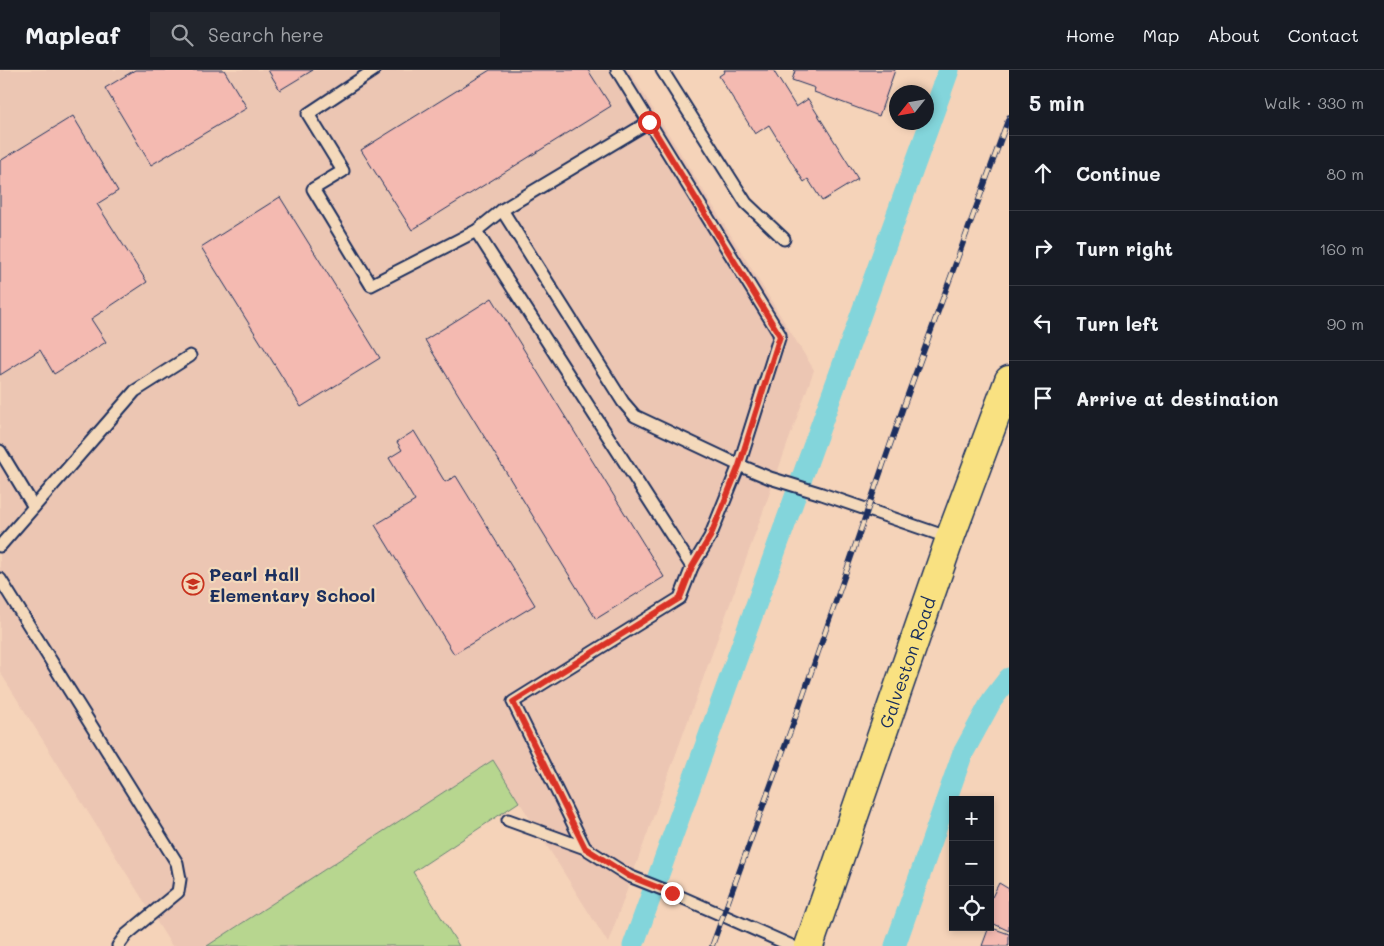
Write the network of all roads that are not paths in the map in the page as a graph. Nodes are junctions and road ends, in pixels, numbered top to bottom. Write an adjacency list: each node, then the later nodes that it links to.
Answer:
1 (374, 70): 6 (lane)
2 (617, 70): 4 (lane)
3 (662, 70): 7 (lane)
4 (649, 122): 5 (lane); 11 (lane)
5 (502, 210): 6 (lane); 11 (lane)
6 (476, 230): 15 (lane)
7 (784, 239)
8 (190, 356): 12 (lane)
9 (1009, 380): 13 (main road, Galveston Road)
10 (0, 451): 12 (lane)
11 (739, 466): 13 (lane); 15 (lane)
12 (34, 507): 14 (lane)
13 (950, 538): 21 (main road, Galveston Road)
14 (0, 546)
15 (692, 567): 18 (lane)
16 (0, 578): 19 (lane)
17 (508, 820): 18 (lane)
18 (585, 848): 20 (lane)
19 (118, 946)
20 (792, 946)
21 (809, 946)

